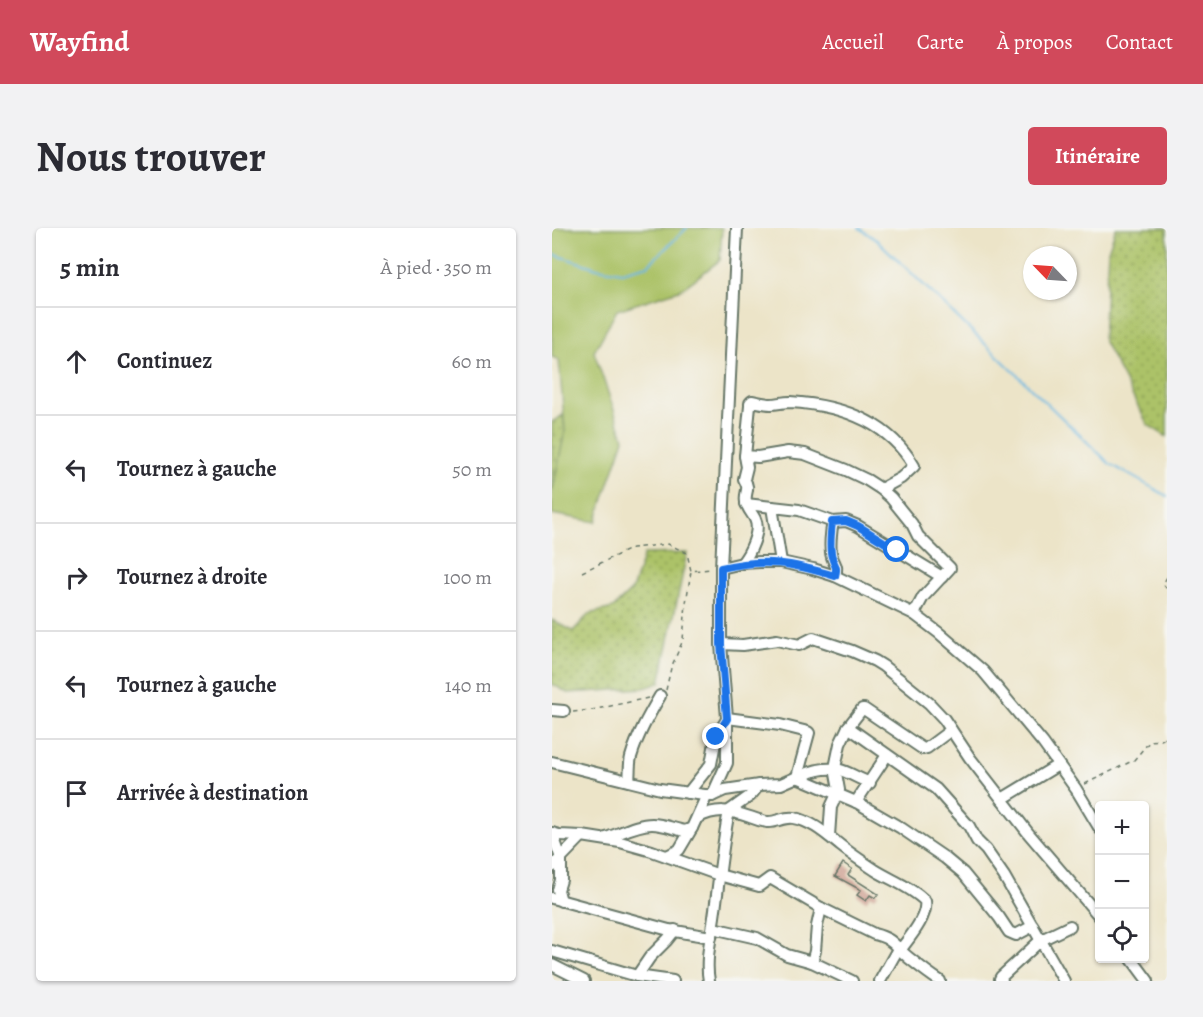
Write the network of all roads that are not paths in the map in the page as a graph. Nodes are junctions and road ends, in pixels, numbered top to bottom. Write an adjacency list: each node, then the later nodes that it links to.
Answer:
1 (737, 228): 9 (street)
2 (745, 456): 3 (street); 3 (street); 4 (street)
3 (881, 489): 11 (street)
4 (746, 504): 5 (street); 8 (street)
5 (772, 507): 6 (street); 7 (street)
6 (832, 522): 10 (street); 11 (street)
7 (781, 562): 8 (street); 10 (street)
8 (742, 563): 9 (street)
9 (721, 568): 13 (street)
10 (835, 576): 12 (street)
11 (942, 577): 12 (street)
12 (914, 614): 22 (street)
13 (721, 644): 17 (street); 19 (street)
14 (660, 696): 25 (street)
15 (552, 710): 16 (street)
16 (564, 711)
17 (727, 719): 24 (street); 28 (street); 30 (street)
18 (848, 727): 19 (street); 20 (street); 23 (street)
19 (951, 730): 31 (street)
20 (887, 755): 26 (street); 47 (street)
21 (552, 762): 25 (street)
22 (1058, 765): 31 (street); 34 (street)
23 (835, 768): 24 (street); 26 (street); 29 (street)
24 (798, 777): 27 (street); 29 (street)
25 (629, 781): 28 (street)
26 (870, 783): 32 (street)
27 (759, 785): 30 (street); 33 (street)
28 (688, 793): 30 (street)
29 (837, 794): 32 (street); 38 (street)
30 (710, 796): 35 (street)
31 (1002, 799): 46 (street)
32 (856, 802): 47 (street)
33 (729, 811): 35 (street); 38 (street); 43 (street)
34 (1095, 821)
35 (694, 823): 39 (street); 40 (street)
36 (552, 833): 37 (street); 41 (street)
37 (582, 836): 39 (street); 41 (street)
38 (829, 836): 52 (street)
39 (603, 839): 40 (street)
40 (667, 856): 43 (street)
41 (561, 858): 42 (street); 44 (street)
42 (552, 867)
43 (719, 875): 45 (street); 50 (street)
44 (556, 899): 49 (street)
45 (821, 908): 52 (street); 54 (street)
46 (1095, 911)
47 (1033, 926): 51 (street)
48 (1070, 926): 51 (street)
49 (675, 930): 50 (street); 57 (street)
50 (712, 932): 54 (street); 61 (street)
51 (1041, 940): 58 (street); 65 (street)
52 (900, 948): 63 (street); 64 (street)
53 (552, 951): 57 (street)
54 (807, 960): 62 (street)
55 (1135, 963): 66 (street)
56 (552, 965): 59 (street)
57 (637, 976): 60 (street)
58 (1058, 979)
59 (584, 981)
60 (673, 981)
61 (708, 981)
62 (852, 981)
63 (880, 981)
64 (940, 981)
65 (1002, 981)
66 (1148, 981)

